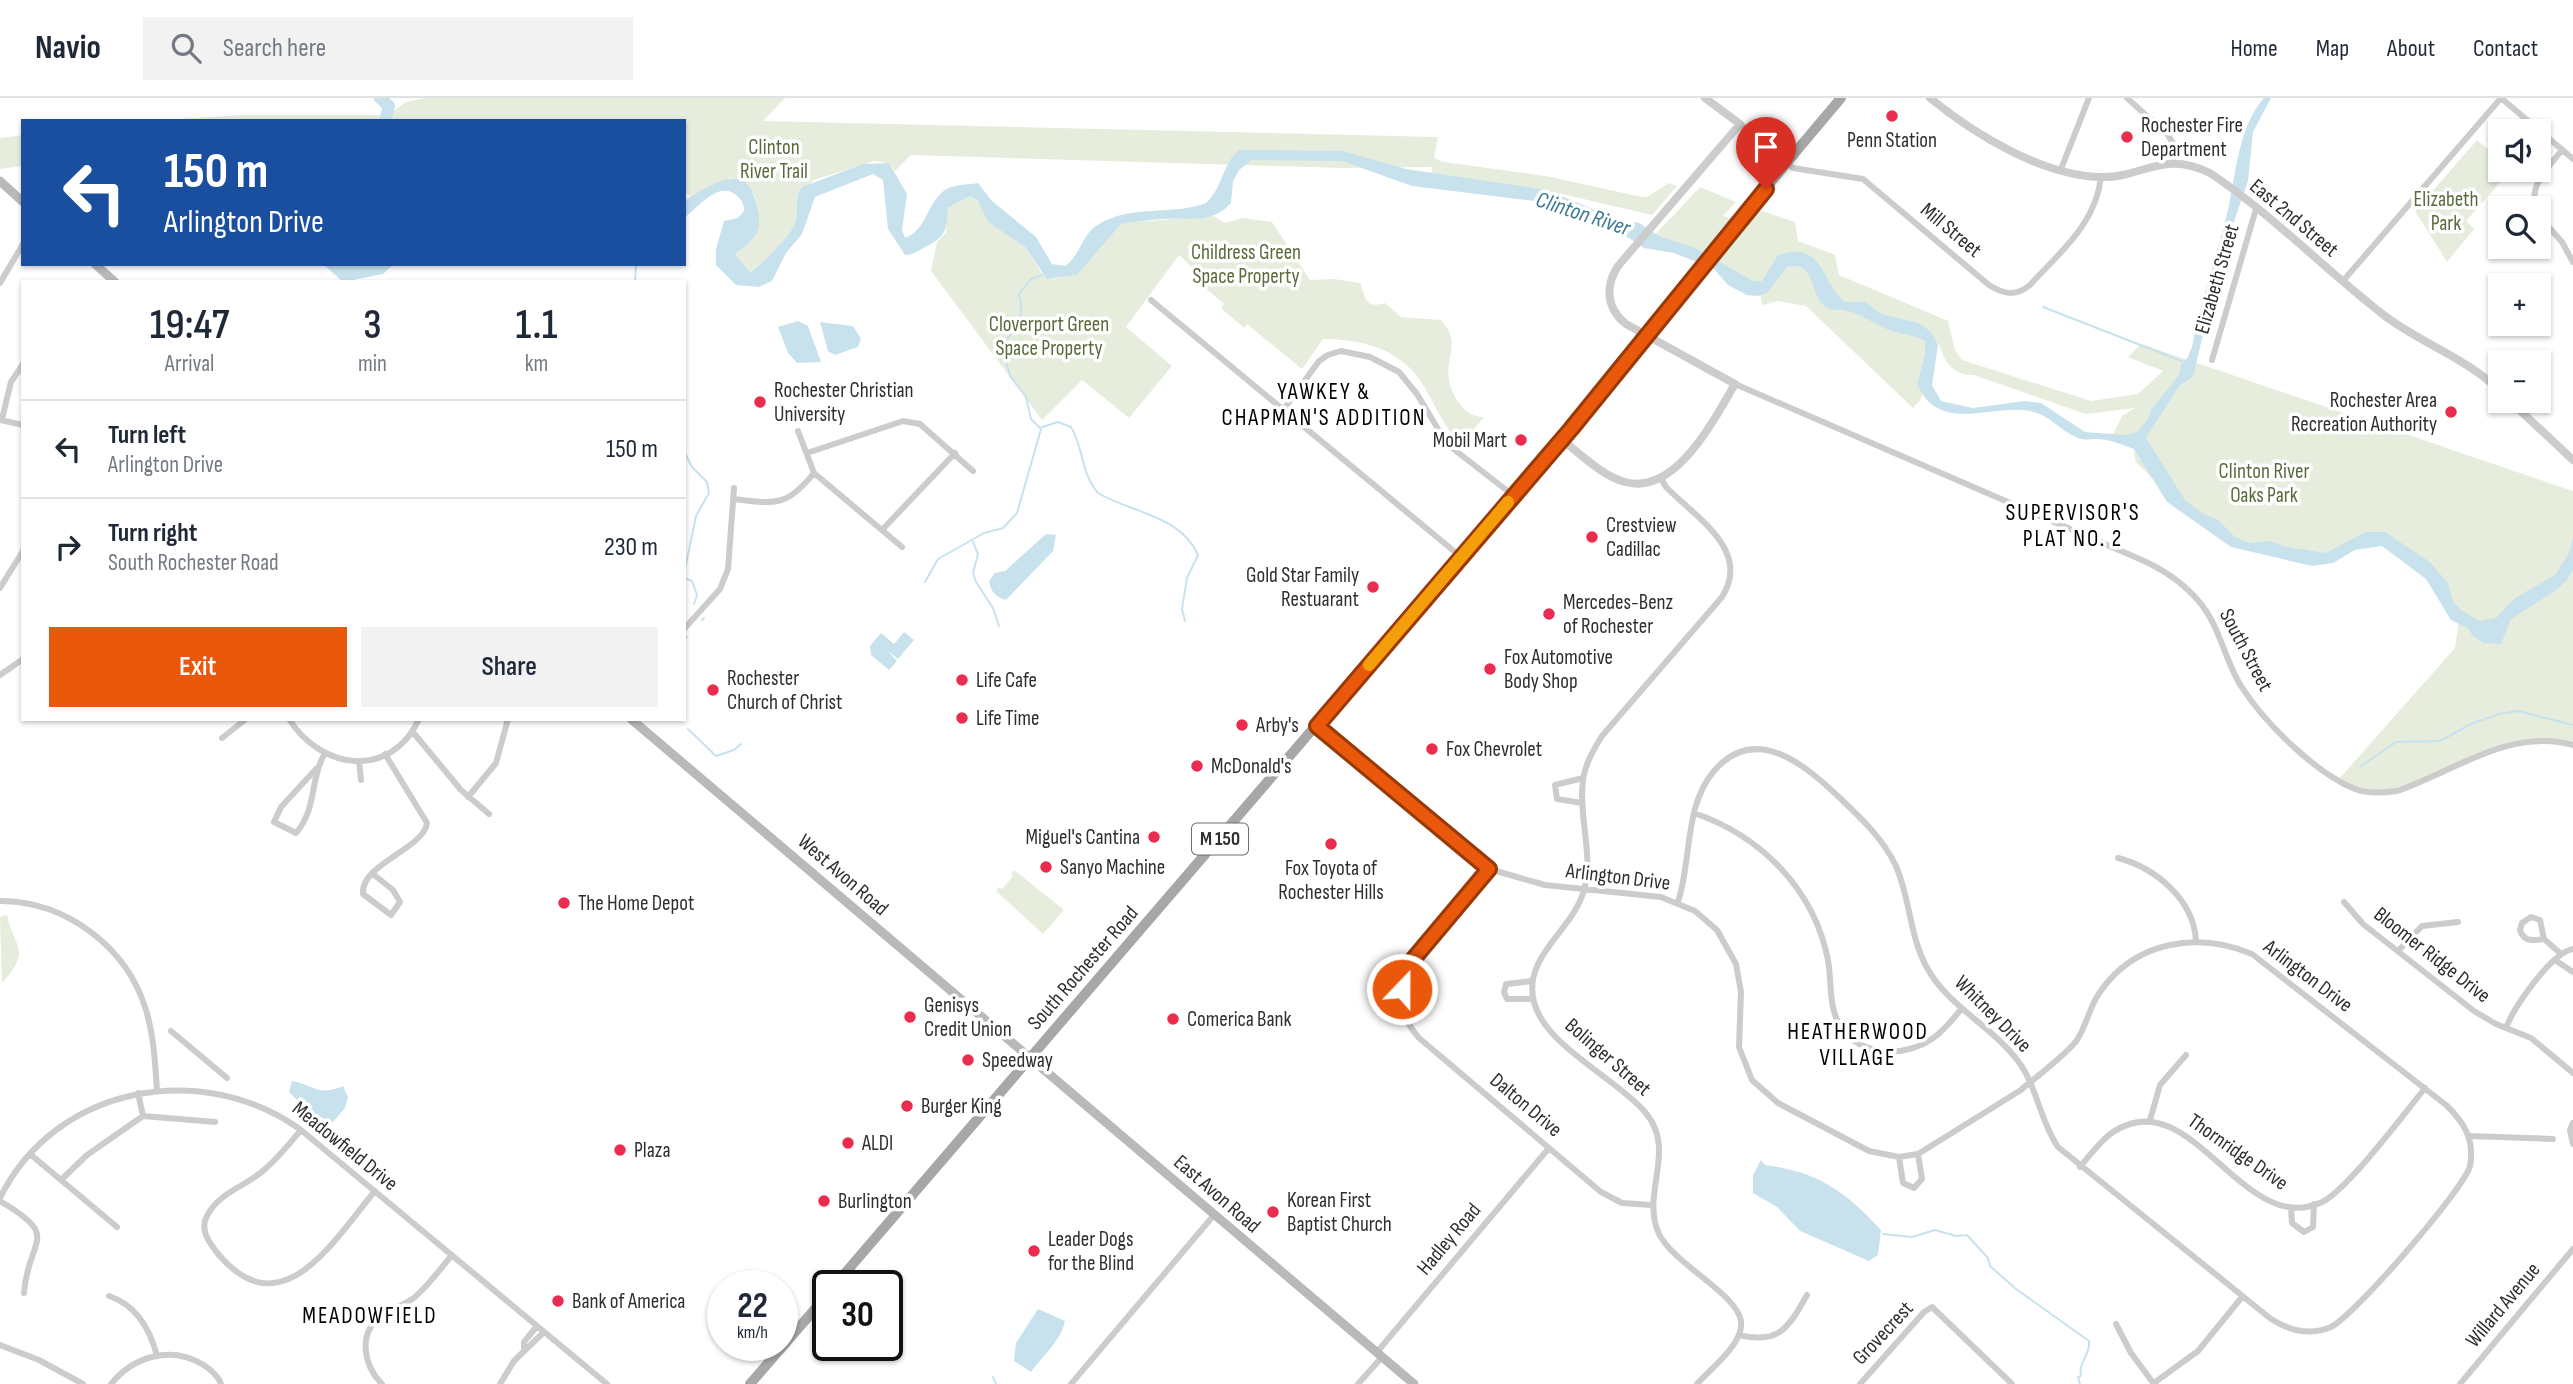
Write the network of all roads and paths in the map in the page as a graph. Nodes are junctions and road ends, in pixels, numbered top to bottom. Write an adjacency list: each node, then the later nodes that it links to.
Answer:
1 (1705, 98): 7 (street)
2 (1841, 98): 34 (main road, South Rochester Road / M 150, bridge)
3 (1930, 98): 11 (street, East 2nd Street)
4 (2089, 98): 11 (street)
5 (2127, 98): 10 (street)
6 (2501, 98): 8 (street); 22 (street)
7 (1740, 124): 12 (street, Mill Street); 28 (street)
8 (2563, 150): 9 (street); 14 (street)
9 (2573, 159)
10 (2174, 163): 12 (street, East 2nd Street); 16 (street, East 2nd Street)
11 (2061, 169): 12 (street, East 2nd Street)
12 (2101, 177)
13 (0, 181): 15 (main road)
14 (2533, 196)
15 (21, 200)
16 (2256, 209): 22 (street, East 2nd Street); 25 (street, Elizabeth Street)
17 (2551, 230): 19 (street)
18 (21, 247): 23 (street)
19 (2573, 262)
20 (97, 266): 21 (main road)
21 (113, 280)
22 (2343, 281): 27 (street, East 2nd Street)
23 (0, 283)
24 (1151, 300): 29 (street)
25 (2212, 360)
26 (21, 366): 31 (street)
27 (2488, 381)
28 (1735, 384): 40 (street); 60 (street, South Street)
29 (1284, 409): 42 (street); 47 (street)
30 (2523, 413): 37 (street)
31 (1, 419): 32 (street)
32 (21, 424)
33 (798, 431): 35 (street)
34 (1562, 440): 40 (street); 42 (main road, South Rochester Road / M 150)
35 (807, 453): 36 (street); 39 (street)
36 (955, 453): 38 (street); 44 (street)
37 (2573, 460)
38 (973, 471)
39 (814, 473): 43 (street); 44 (street)
40 (1661, 478): 65 (street, Bolinger Street)
41 (734, 488): 43 (street)
42 (1514, 496): 47 (main road, South Rochester Road / M 150)
43 (733, 499): 49 (street)
44 (882, 530): 45 (street)
45 (902, 547)
46 (21, 554): 48 (street)
47 (1461, 557): 57 (main road, South Rochester Road / M 150)
48 (0, 588)
49 (686, 627)
50 (21, 660): 51 (street)
51 (0, 675)
52 (243, 721): 59 (street)
53 (290, 721): 62 (street)
54 (416, 721): 58 (street)
55 (507, 721): 67 (street)
56 (633, 721): 94 (main road, West Avon Road)
57 (1317, 726): 72 (street, Arlington Drive); 94 (main road, South Rochester Road / M 150)
58 (412, 731): 61 (street); 67 (street)
59 (222, 738)
60 (2573, 745)
61 (385, 754): 63 (street); 73 (street)
62 (324, 755): 63 (street); 64 (street)
63 (359, 761): 66 (street)
64 (316, 769): 64 (street)
65 (1583, 778): 68 (street, Bolinger Street); 68 (street)
66 (361, 780)
67 (468, 797): 70 (street)
68 (1582, 803): 74 (street, Bolinger Street)
69 (1694, 813): 76 (street, Whitney Drive); 90 (street); 90 (street, Whitney Drive)
70 (489, 814)
71 (2118, 858): 80 (street)
72 (1489, 869): 74 (street, Arlington Drive); 87 (street)
73 (373, 874): 73 (street)
74 (1584, 890): 76 (street, Arlington Drive); 86 (street, Bolinger Street)
75 (0, 901): 99 (street)
76 (1678, 902): 112 (street, Arlington Drive)
77 (2344, 902): 82 (street, Bloomer Ridge Drive)
78 (2458, 922): 82 (street)
79 (2544, 939): 83 (street)
80 (2196, 941): 97 (street, Arlington Drive); 98 (street, Arlington Drive)
81 (2573, 949): 83 (street)
82 (2398, 951): 91 (street, Bloomer Ridge Drive)
83 (2560, 953): 84 (street)
84 (2555, 960): 85 (street); 91 (street)
85 (2573, 972)
86 (1532, 981): 88 (street, Bolinger Street); 88 (street)
87 (1401, 999): 89 (street); 109 (street, Dalton Drive)
88 (1533, 999): 117 (street, Bolinger Street)
89 (1384, 1001)
90 (1962, 1009): 97 (street, Whitney Drive)
91 (2506, 1028): 95 (street, Bloomer Ridge Drive)
92 (171, 1031): 96 (street)
93 (2186, 1055): 102 (street)
94 (1031, 1058): 120 (main road, East Avon Road); 124 (main road, South Rochester Road / M 150)
95 (2573, 1073)
96 (227, 1078)
97 (2029, 1084): 111 (street, Arlington Drive); 113 (street, Whitney Drive)
98 (2425, 1088): 106 (street, Arlington Drive); 118 (street, Thornridge Drive)
99 (157, 1090): 100 (street, Meadowfield Drive); 105 (street, Meadowfield Drive)
100 (138, 1093): 101 (street); 110 (street, Meadowfield Drive)
101 (143, 1116): 103 (street); 114 (street)
102 (2150, 1121): 113 (street); 119 (street, Thornridge Drive)
103 (215, 1122)
104 (2573, 1123): 108 (street)
105 (301, 1130): 115 (street, Meadowfield Drive); 115 (street)
106 (2469, 1136): 107 (street); 128 (street, Whitney Drive)
107 (2553, 1139)
108 (2573, 1144)
109 (1549, 1148): 117 (street, Dalton Drive); 136 (street, Hadley Road)
110 (30, 1154): 114 (street); 116 (street, Meadowfield Drive)
111 (1918, 1154): 112 (street, Arlington Drive); 112 (street)
112 (1899, 1157)
113 (2080, 1167): 128 (street, Whitney Drive)
114 (61, 1180): 121 (street)
115 (375, 1191): 123 (street, Meadowfield Drive)
116 (0, 1199): 125 (street)
117 (1652, 1205): 133 (street, Bolinger Street)
118 (2314, 1205): 119 (street, Thornridge Drive); 119 (street)
119 (2291, 1208)
120 (1214, 1214): 136 (main road, East Avon Road); 145 (street)
121 (117, 1227)
122 (2573, 1249): 152 (street, Willard Avenue)
123 (452, 1255): 131 (street, Meadowfield Drive); 141 (street)
124 (848, 1270)
125 (24, 1293)
126 (1807, 1295): 133 (street)
127 (109, 1296): 137 (street)
128 (2242, 1297): 151 (street)
129 (812, 1312): 144 (main road)
130 (2116, 1324): 151 (street)
131 (537, 1326): 132 (street, Meadowfield Drive); 135 (street)
132 (544, 1332): 135 (street); 143 (street, Meadowfield Drive)
133 (1740, 1335): 148 (street)
134 (0, 1345): 138 (street)
135 (524, 1349): 142 (street)
136 (1379, 1355): 146 (street, Hadley Road); 147 (main road, East Avon Road)
137 (157, 1356): 139 (street); 140 (street)
138 (83, 1384)
139 (111, 1384)
140 (221, 1384)
141 (382, 1384)
142 (500, 1384)
143 (607, 1384)
144 (750, 1384)
145 (1071, 1384)
146 (1358, 1384)
147 (1414, 1384)
148 (1697, 1384)
149 (1860, 1384): 150 (street, Grovecrest)
150 (2012, 1384)
151 (2154, 1384)
152 (2460, 1384)

